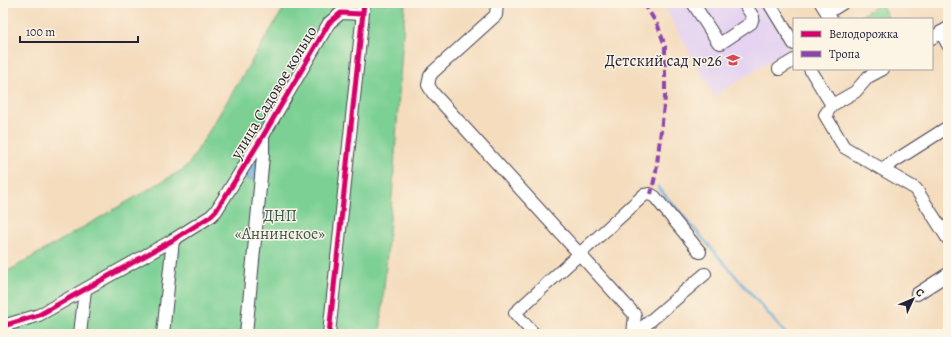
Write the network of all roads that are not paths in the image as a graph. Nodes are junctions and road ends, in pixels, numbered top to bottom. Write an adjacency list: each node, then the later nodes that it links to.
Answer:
1 (497, 3): 24 (street)
2 (694, 3): 3 (street)
3 (744, 3)
4 (769, 3): 9 (street)
5 (843, 3): 7 (street)
6 (363, 8): 18 (street, улица Садовое кольцо); 33 (street, улица Садовое кольцо)
7 (826, 12)
8 (940, 33): 10 (street)
9 (793, 42)
10 (948, 44)
11 (793, 61): 12 (street)
12 (779, 69)
13 (811, 70): 16 (street)
14 (878, 70): 15 (street)
15 (864, 73): 16 (street)
16 (832, 106): 19 (street)
17 (948, 127): 19 (street)
18 (263, 136): 22 (street, улица Садовое кольцо); 32 (street)
19 (882, 169): 20 (street)
20 (944, 222): 21 (street)
21 (948, 239)
22 (173, 240): 27 (street, улица Садовое кольцо); 31 (street)
23 (700, 252): 24 (street)
24 (579, 254): 34 (street); 35 (street)
25 (705, 274): 35 (street)
26 (948, 274): 28 (street)
27 (85, 290): 29 (street, улица Садовое кольцо); 30 (street)
28 (917, 294)
29 (3, 326)
30 (80, 334)
31 (163, 334)
32 (246, 334)
33 (329, 334)
34 (534, 334)
35 (634, 334)

